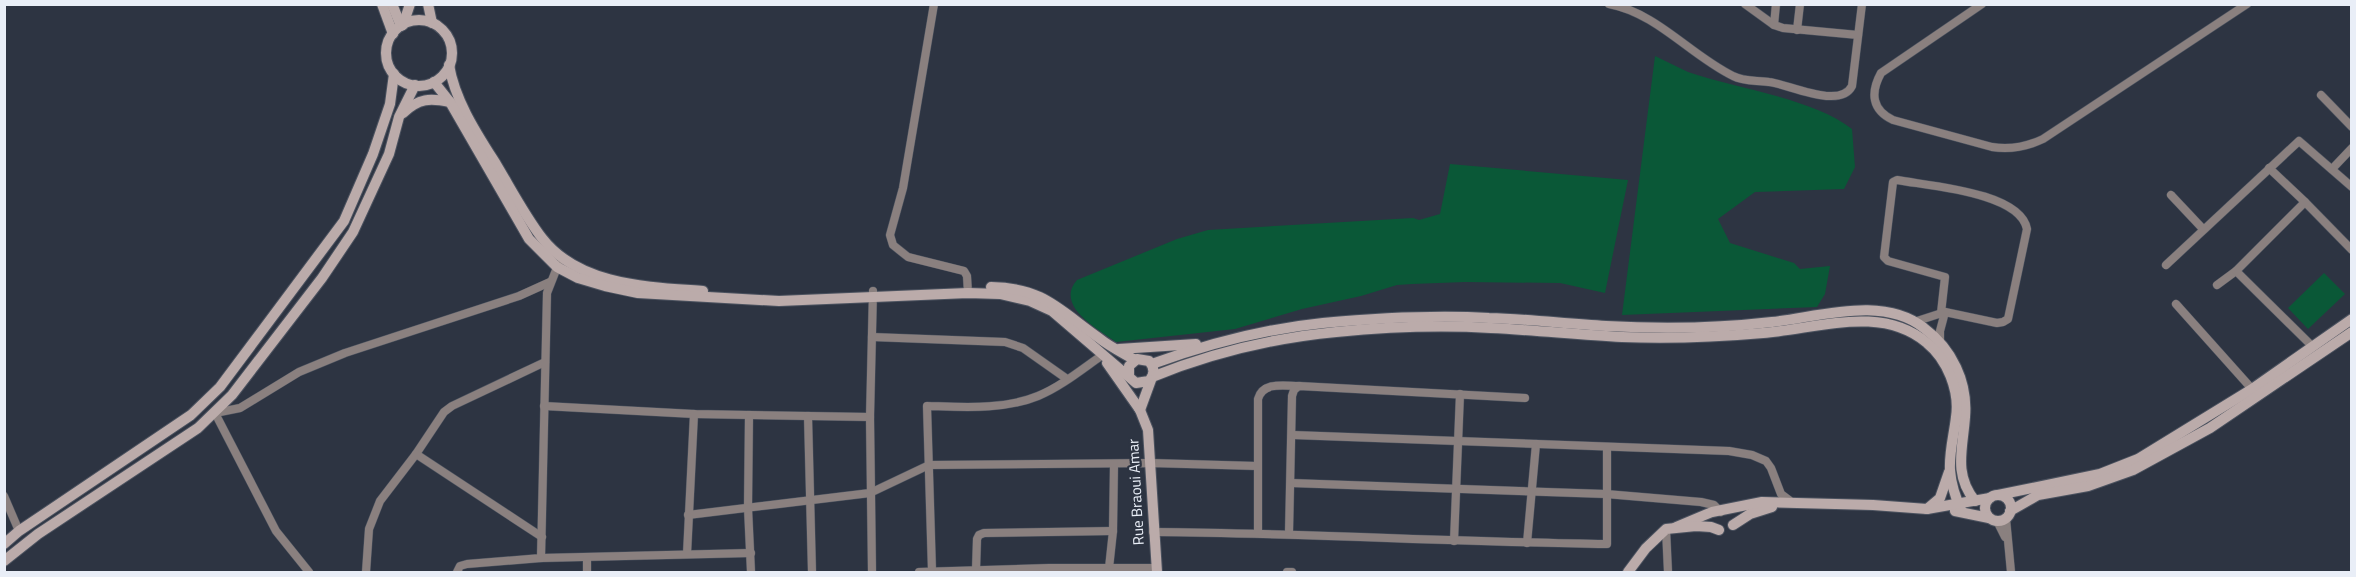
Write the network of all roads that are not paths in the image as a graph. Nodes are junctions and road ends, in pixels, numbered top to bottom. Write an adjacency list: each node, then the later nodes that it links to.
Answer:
1 (382, 4): 15 (main road)
2 (392, 4): 15 (main road)
3 (410, 4): 15 (main road)
4 (428, 4): 13 (main road)
5 (934, 4): 39 (street)
6 (1609, 4): 17 (street)
7 (1745, 4): 14 (street)
8 (1776, 4): 14 (street)
9 (1800, 4): 16 (street)
10 (1862, 4): 17 (street)
11 (1982, 4): 12 (street)
12 (2247, 4)
13 (432, 23): 15 (main road); 18 (main road)
14 (1774, 25): 16 (street)
15 (399, 28): 19 (main road)
16 (1797, 30): 17 (street)
17 (1858, 35)
18 (450, 65): 20 (main road); 34 (main road)
19 (394, 74): 21 (main road); 99 (main road)
20 (435, 82): 21 (main road); 23 (main road)
21 (415, 85): 24 (main road)
22 (2321, 95): 25 (street)
23 (450, 102): 24 (main road); 34 (main road)
24 (399, 117): 65 (main road)
25 (2352, 127)
26 (2352, 148): 28 (street)
27 (2269, 168): 28 (street); 31 (street); 32 (street)
28 (2332, 169): 29 (street)
29 (2352, 187)
30 (2171, 195): 32 (street)
31 (2305, 202): 33 (street); 36 (street)
32 (2203, 229): 35 (street)
33 (2352, 250)
34 (560, 262): 37 (street); 40 (main road)
35 (2166, 265)
36 (2236, 271): 38 (street); 50 (street)
37 (550, 282): 54 (street); 65 (street)
38 (2217, 285)
39 (968, 290): 40 (main road); 48 (main road); 51 (main road)
40 (873, 294): 46 (street)
41 (2176, 304): 60 (street)
42 (1943, 313): 42 (street); 44 (street); 49 (street)
43 (2352, 319): 50 (main road)
44 (1914, 322): 47 (main road); 49 (main road)
45 (2352, 332): 95 (main road)
46 (872, 337): 58 (street); 69 (street)
47 (1229, 340): 51 (main road); 55 (main road)
48 (1088, 342): 52 (main road); 56 (main road)
49 (1940, 342): 88 (main road)
50 (2312, 346): 60 (main road)
51 (1113, 349): 53 (main road)
52 (1101, 356): 58 (street); 64 (main road)
53 (1135, 360): 55 (main road); 56 (main road)
54 (545, 362): 63 (street); 74 (street)
55 (1152, 364): 57 (main road)
56 (1129, 376): 57 (main road); 64 (main road, Rue Braoui Amar)
57 (1152, 377): 64 (main road); 79 (main road)
58 (1067, 379): 77 (street)
59 (1299, 386): 61 (street); 70 (street); 78 (street)
60 (2252, 389): 86 (main road)
61 (1460, 394): 62 (street); 71 (street)
62 (1525, 398)
63 (544, 406): 66 (street); 104 (street)
64 (1140, 410): 75 (main road, Rue Braoui Amar)
65 (215, 412): 112 (main road); 114 (street)
66 (694, 414): 67 (street); 94 (street)
67 (749, 415): 68 (street); 90 (street)
68 (808, 416): 69 (street); 87 (street)
69 (870, 417): 82 (street)
70 (1293, 435): 71 (street); 80 (street)
71 (1459, 441): 72 (street); 81 (street)
72 (1536, 444): 73 (street); 83 (street)
73 (1607, 447): 84 (street); 89 (street)
74 (416, 454): 104 (street); 119 (street)
75 (1151, 463): 76 (street); 78 (street); 101 (main road, Rue Braoui Amar)
76 (1114, 464): 77 (street); 100 (street)
77 (929, 465): 82 (street); 118 (street)
78 (1257, 466): 102 (street)
79 (1950, 469): 91 (main road); 92 (main road)
80 (1291, 483): 81 (street); 103 (street)
81 (1456, 490): 83 (street); 105 (street)
82 (870, 493): 87 (street); 124 (street)
83 (1531, 493): 84 (street); 106 (street)
84 (1606, 494): 93 (street); 106 (street)
85 (4, 496): 99 (street)
86 (1994, 497): 88 (main road); 95 (main road); 95 (main road)
87 (810, 499): 90 (street); 123 (street)
88 (1975, 501): 91 (main road)
89 (1793, 503): 92 (main road); 93 (main road); 96 (main road)
90 (748, 507): 94 (street); 108 (street)
91 (1961, 508): 92 (main road); 95 (main road)
92 (1927, 509)
93 (1721, 512): 96 (main road); 97 (main road); 98 (main road)
94 (688, 515): 109 (street)
95 (2000, 517): 130 (street)
96 (1733, 525): 98 (main road)
97 (1671, 528): 98 (main road); 128 (main road); 129 (street)
98 (1719, 530)
99 (19, 531): 107 (main road)
100 (1113, 531): 113 (street); 115 (street)
101 (1153, 532): 102 (street); 117 (main road, Rue Braoui Amar)
102 (1258, 532): 103 (street)
103 (1289, 533): 105 (street)
104 (542, 537): 110 (street)
105 (1454, 541): 106 (street)
106 (1527, 543)
107 (4, 544)
108 (751, 553): 109 (street); 122 (street)
109 (687, 555): 111 (street)
110 (541, 558): 111 (street); 120 (street)
111 (587, 558): 121 (street)
112 (4, 561)
113 (1109, 568): 116 (street); 117 (street)
114 (306, 570)
115 (976, 570): 116 (street); 118 (street)
116 (1049, 570)
117 (1157, 570)
118 (932, 571): 125 (street)
119 (366, 573)
120 (457, 573)
121 (587, 573)
122 (751, 573)
123 (812, 573)
124 (872, 573)
125 (919, 573)
126 (1287, 573): 127 (street)
127 (1292, 573)
128 (1628, 573)
129 (1668, 573)
130 (2011, 573)

